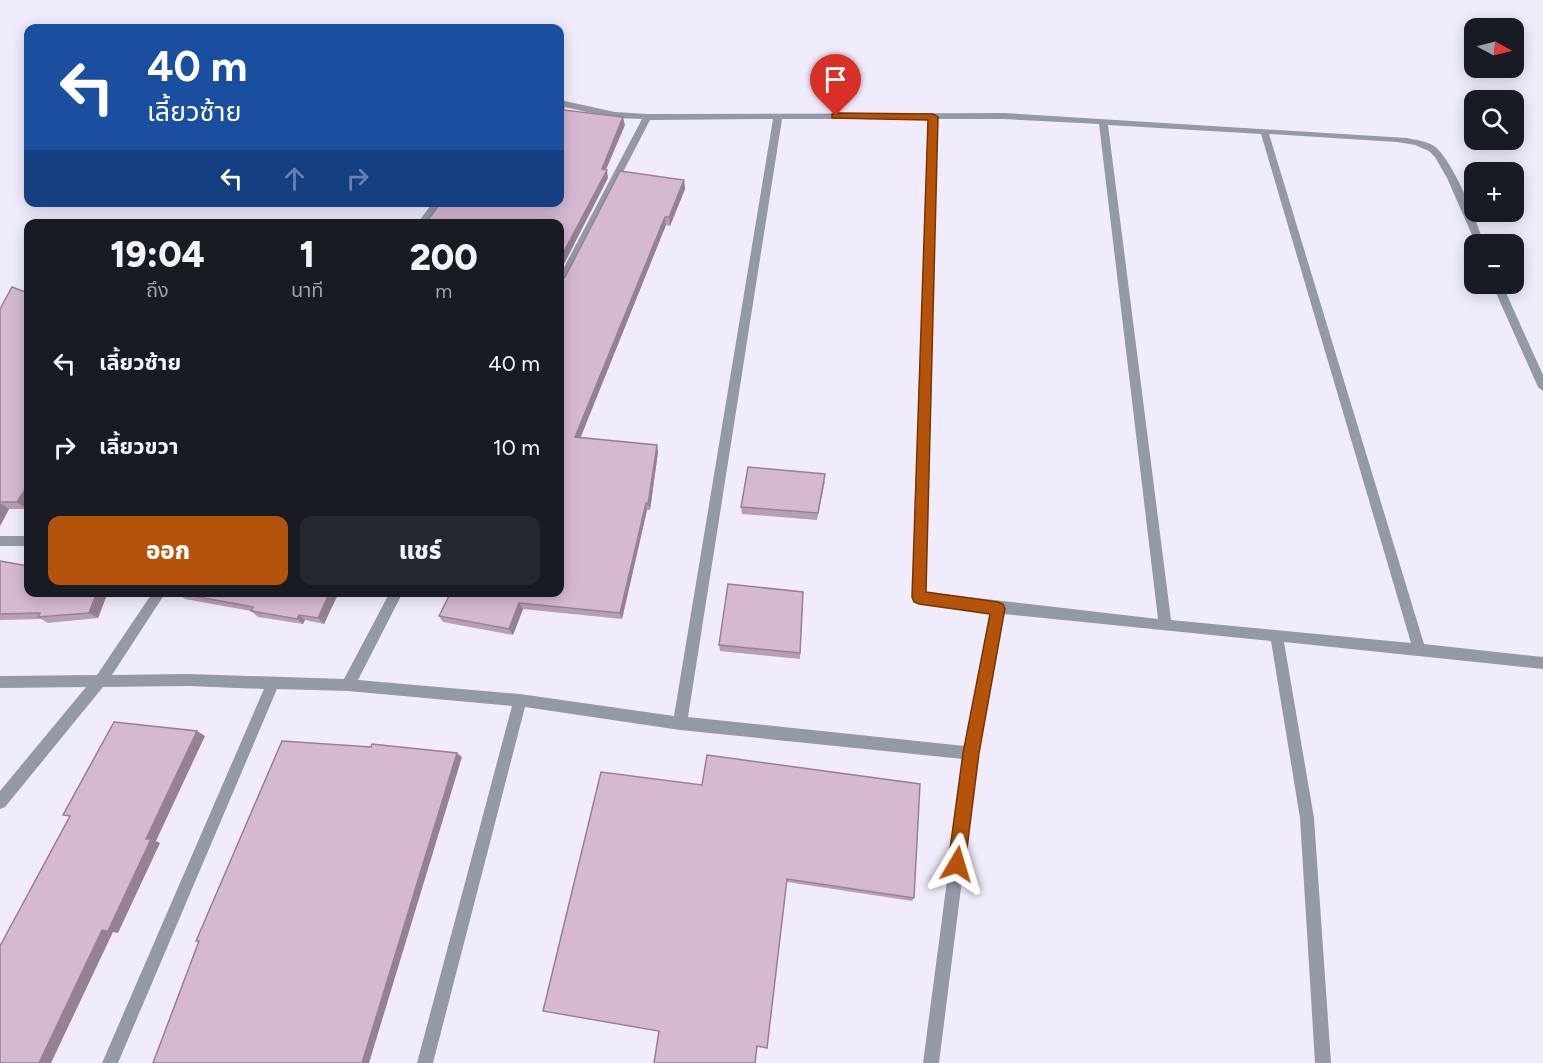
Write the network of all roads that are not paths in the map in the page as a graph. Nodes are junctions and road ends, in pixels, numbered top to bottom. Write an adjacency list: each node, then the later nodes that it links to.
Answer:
1 (564, 105): 2 (street)
2 (647, 117): 3 (street); 10 (street)
3 (778, 117): 4 (street); 27 (street)
4 (933, 117): 5 (street); 17 (street)
5 (1103, 122): 6 (street); 18 (street)
6 (1264, 131): 9 (street); 20 (street)
7 (434, 207): 8 (street)
8 (425, 219)
9 (1475, 234)
10 (564, 276)
11 (1501, 294): 12 (street)
12 (1543, 387)
13 (0, 541): 14 (street)
14 (24, 542)
15 (157, 597): 22 (street)
16 (394, 597): 25 (street)
17 (998, 608): 18 (street); 28 (street)
18 (1165, 625): 19 (street)
19 (1276, 635): 20 (street); 33 (street)
20 (1419, 648): 21 (street)
21 (1543, 663)
22 (100, 681): 23 (street); 24 (street); 29 (street)
23 (0, 682)
24 (273, 682): 25 (street); 30 (street)
25 (348, 685): 26 (street)
26 (520, 700): 27 (street); 31 (street)
27 (680, 723): 28 (street)
28 (971, 753): 32 (street)
29 (0, 802)
30 (110, 1063)
31 (425, 1063)
32 (931, 1063)
33 (1323, 1063)

